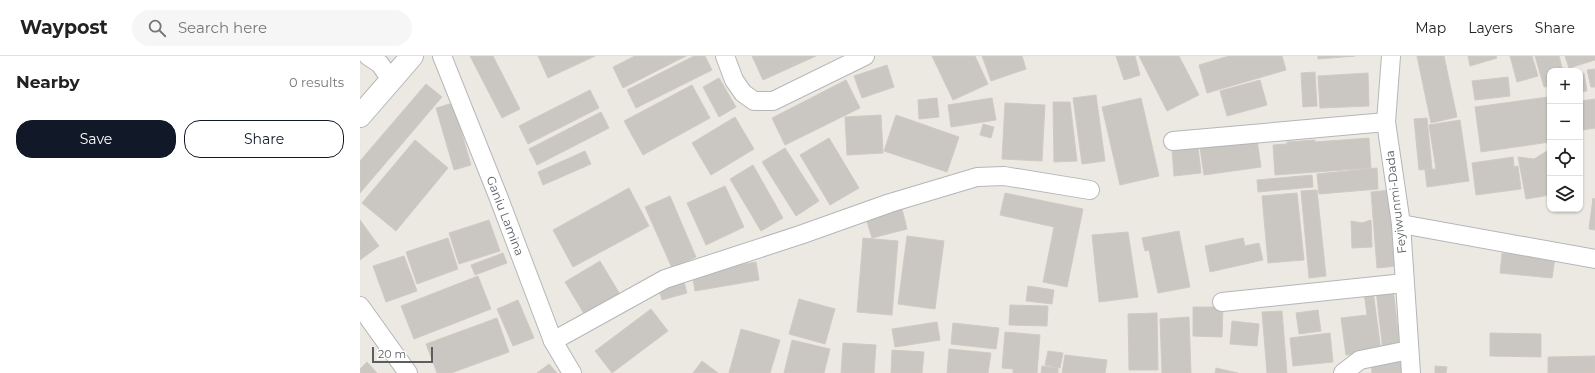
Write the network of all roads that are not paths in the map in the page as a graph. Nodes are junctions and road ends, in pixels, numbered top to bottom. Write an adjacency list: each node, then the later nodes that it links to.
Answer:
1 (368, 56): 7 (street)
2 (412, 56): 7 (main road)
3 (442, 56): 17 (street, Ganiu Lamina)
4 (725, 56): 5 (street)
5 (865, 56)
6 (1391, 56): 9 (street, Feyiwunmi-Dada)
7 (391, 80): 8 (main road)
8 (360, 116)
9 (1386, 122): 10 (street); 12 (street, Feyiwunmi-Dada)
10 (1173, 141)
11 (1090, 190): 17 (street)
12 (1401, 224): 13 (street); 14 (street, Feyiwunmi-Dada)
13 (1595, 259)
14 (1404, 283): 15 (street); 18 (street, Feyiwunmi-Dada)
15 (1222, 302)
16 (360, 306): 19 (street)
17 (553, 341): 20 (street, Ganiu Lamina)
18 (1409, 350): 21 (street); 22 (street, Feyiwunmi-Dada)
19 (408, 373)
20 (572, 373)
21 (1343, 373)
22 (1411, 373)

